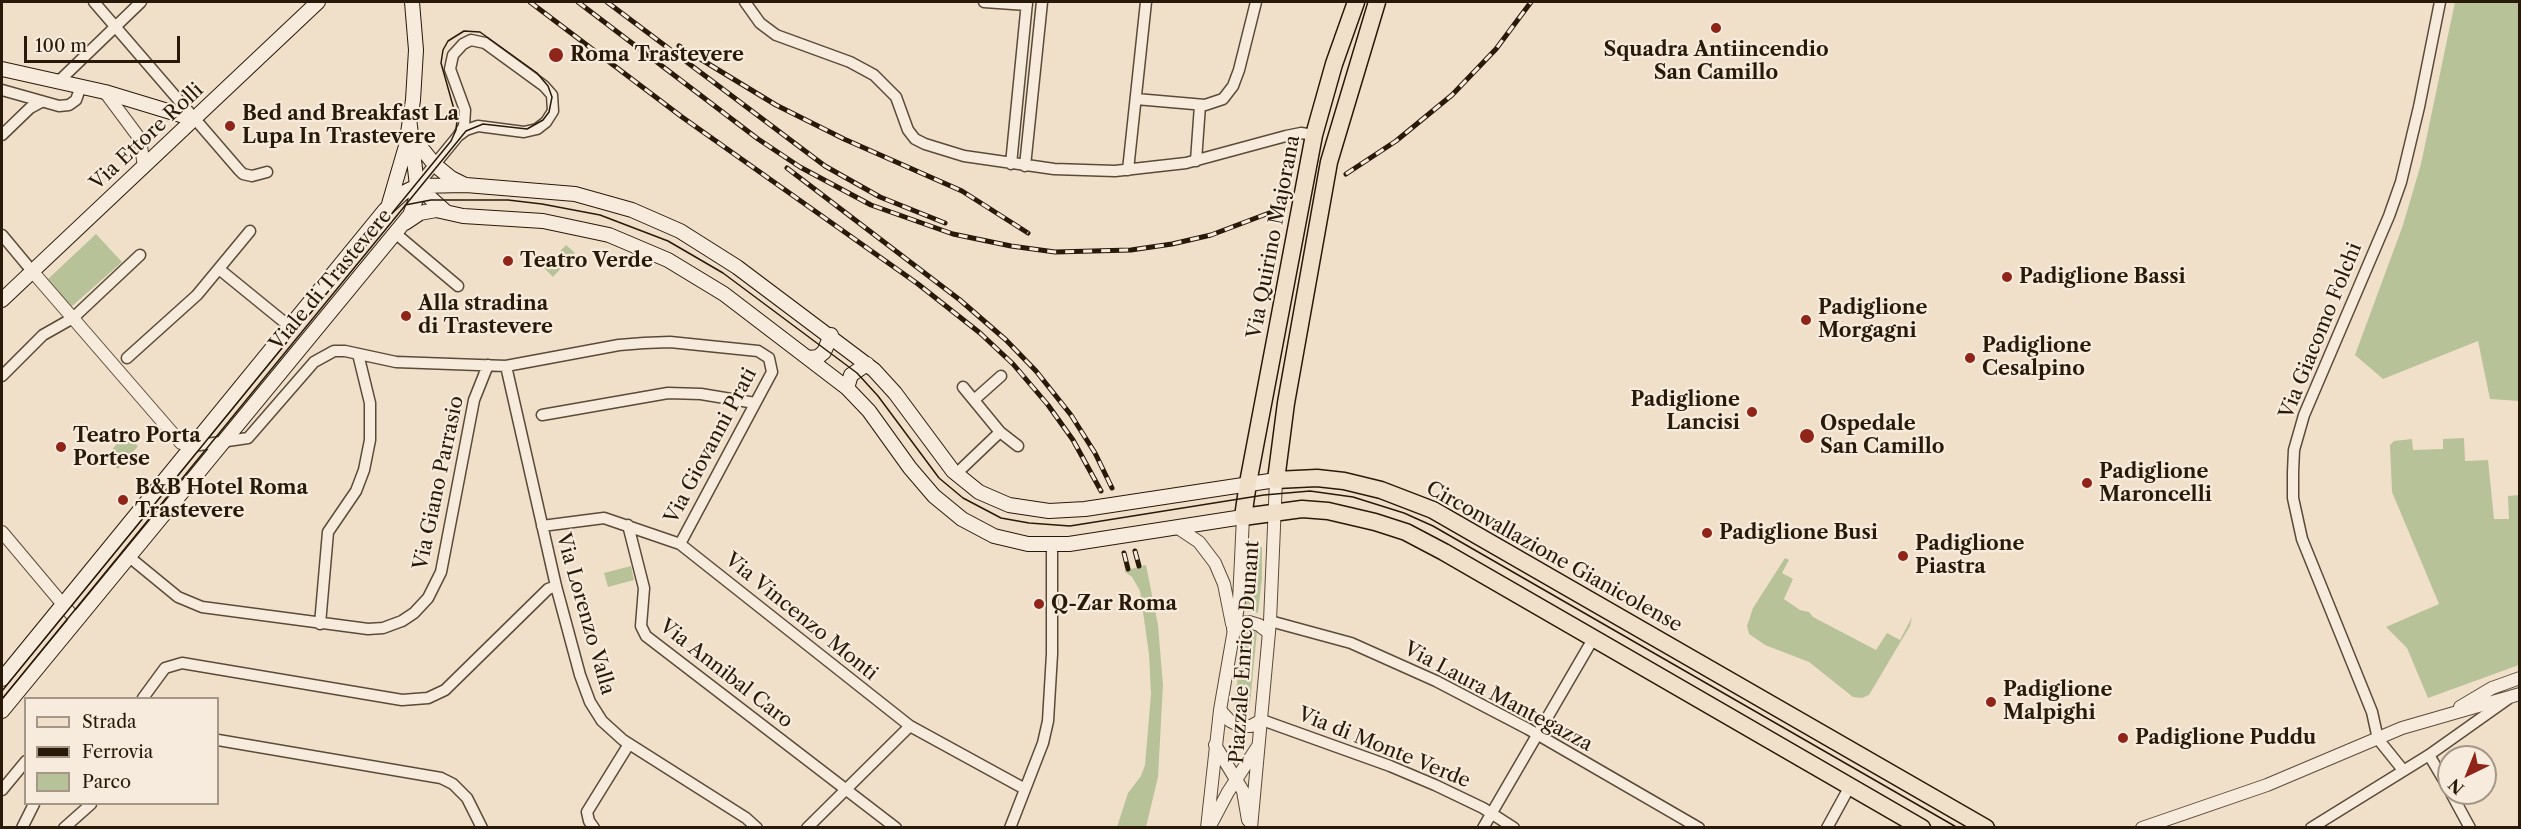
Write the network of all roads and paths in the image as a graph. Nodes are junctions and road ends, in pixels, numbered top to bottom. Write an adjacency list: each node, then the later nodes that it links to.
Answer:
1 (94, 2): 14 (street)
2 (141, 2): 14 (street)
3 (318, 2): 26 (main road, Via Ettore Rolli)
4 (412, 2): 27 (main road)
5 (745, 2): 34 (street)
6 (984, 2): 13 (street)
7 (1042, 2): 36 (street)
8 (1146, 2): 22 (street)
9 (1256, 2): 24 (street)
10 (1356, 2): 15 (main road, Via Quirino Majorana)
11 (1377, 2): 18 (main road, Via Quirino Majorana)
12 (2440, 2): 101 (street, Via Giacomo Folchi)
13 (1027, 3): 34 (street)
14 (115, 27): 17 (street); 26 (street)
15 (1336, 58): 18 (main road); 30 (main road, Via Quirino Majorana)
16 (2, 69): 17 (main road)
17 (58, 82): 19 (main road)
18 (1351, 83): 33 (main road, Via Quirino Majorana)
19 (81, 86): 21 (main road); 23 (street)
20 (2, 90): 23 (street)
21 (105, 92): 26 (main road); 37 (street)
22 (1136, 99): 24 (street); 38 (street)
23 (40, 102): 29 (street)
24 (1200, 105): 32 (street)
25 (466, 113): 28 (street); 28 (street); 31 (street)
26 (194, 119): 37 (main road, Via Ettore Rolli); 39 (street)
27 (410, 126): 35 (main road); 41 (main road); 42 (main road)
28 (481, 126): 31 (street)
29 (2, 135)
30 (1314, 135): 32 (street); 33 (main road); 74 (main road, Via Quirino Majorana)
31 (458, 136): 35 (street, Viale di Trastevere)
32 (1196, 161): 38 (street)
33 (1329, 162): 73 (main road, Via Quirino Majorana)
34 (1011, 164): 36 (street)
35 (435, 165): 40 (main road); 41 (street, Viale di Trastevere)
36 (1025, 166): 38 (street)
37 (144, 167): 49 (main road, Via Ettore Rolli)
38 (1128, 170)
39 (267, 172)
40 (466, 184): 41 (main road, Circonvallazione Gianicolense); 54 (main road, Circonvallazione Gianicolense)
41 (417, 186): 42 (main road); 43 (main road); 44 (main road, Viale di Trastevere)
42 (387, 208): 53 (main road, Viale di Trastevere)
43 (446, 212): 44 (main road); 57 (main road)
44 (400, 228): 50 (street); 69 (main road, Viale di Trastevere)
45 (250, 231): 48 (street)
46 (2, 235): 49 (street)
47 (140, 255): 52 (street)
48 (219, 269): 53 (street); 56 (street)
49 (32, 271): 51 (main road, Via Ettore Rolli); 52 (street)
50 (458, 286)
51 (2, 300)
52 (73, 318): 61 (street); 70 (street)
53 (289, 326): 70 (main road, Viale di Trastevere)
54 (831, 335): 57 (main road); 58 (main road, Circonvallazione Gianicolense)
55 (357, 354): 59 (street); 69 (street); 87 (street)
56 (127, 358)
57 (809, 358): 64 (main road)
58 (867, 364): 64 (main road); 72 (main road, Circonvallazione Gianicolense)
59 (488, 365): 60 (street); 87 (street, Via Giano Parrasio)
60 (506, 366): 66 (street, Via Giovanni Prati); 78 (street, Via Lorenzo Valla)
61 (2, 376)
62 (1001, 376): 65 (street)
63 (963, 387): 65 (street)
64 (847, 388): 82 (main road)
65 (974, 400): 68 (street)
66 (755, 402): 67 (street); 81 (street, Via Giovanni Prati)
67 (542, 415)
68 (1000, 432): 71 (street); 72 (street)
69 (221, 443): 70 (street); 83 (main road, Viale di Trastevere)
70 (193, 446): 85 (main road, Viale di Trastevere)
71 (1018, 446)
72 (956, 474): 74 (main road, Circonvallazione Gianicolense)
73 (1276, 480): 74 (main road, Circonvallazione Gianicolense); 75 (street, Piazzale Enrico Dunant); 136 (main road, Circonvallazione Gianicolense)
74 (1248, 483): 76 (main road, Piazzale Enrico Dunant)
75 (1275, 512): 76 (main road); 88 (street, Piazzale Enrico Dunant); 90 (main road)
76 (1243, 517): 79 (main road); 89 (street, Piazzale Enrico Dunant)
77 (628, 525): 78 (street, Via Vincenzo Monti); 81 (street, Via Vincenzo Monti); 114 (street, Via Annibal Caro)
78 (542, 526): 84 (street, Via Lorenzo Valla)
79 (1178, 528): 82 (main road); 89 (street)
80 (2, 532): 85 (street)
81 (680, 544): 99 (street, Via Vincenzo Monti)
82 (1052, 545): 112 (street)
83 (128, 556): 86 (main road, Viale di Trastevere); 87 (street, Via Giano Parrasio)
84 (556, 586): 94 (street); 103 (street, Via Lorenzo Valla)
85 (62, 604): 86 (street); 92 (main road, Viale di Trastevere)
86 (76, 620): 96 (main road, Viale di Trastevere)
87 (320, 624)
88 (1270, 627): 89 (street); 98 (street, Piazzale Enrico Dunant); 100 (street, Via Laura Mantegazza)
89 (1233, 629): 95 (street, Piazzale Enrico Dunant)
90 (1593, 639): 100 (street); 111 (main road)
91 (2520, 678): 97 (street)
92 (2, 679)
93 (2516, 695): 97 (street); 106 (street)
94 (144, 697)
95 (1220, 710): 98 (street); 104 (street, Piazzale Enrico Dunant)
96 (2, 711)
97 (2452, 713): 101 (street)
98 (1262, 720): 105 (street, Piazzale Enrico Dunant); 120 (street, Via di Monte Verde)
99 (910, 726): 112 (street, Via Vincenzo Monti); 114 (street)
100 (1537, 734): 120 (street); 133 (street, Via Laura Mantegazza)
101 (2378, 739): 109 (street); 137 (street)
102 (219, 740): 123 (street)
103 (629, 744): 124 (street); 125 (street, Via Lorenzo Valla)
104 (1215, 746): 110 (street, Piazzale Enrico Dunant); 129 (street, Piazzale Enrico Dunant)
105 (1259, 746): 110 (street, Piazzale Enrico Dunant); 130 (street, Piazzale Enrico Dunant)
106 (2429, 755): 108 (street); 109 (street)
107 (24, 763): 113 (street)
108 (2437, 769)
109 (2403, 771): 138 (street)
110 (1236, 780): 118 (street, Piazzale Enrico Dunant); 119 (street, Piazzale Enrico Dunant)
111 (1850, 786): 134 (street); 135 (main road)
112 (1025, 789): 128 (street)
113 (2, 790)
114 (846, 790): 126 (street); 127 (street)
115 (33, 805): 121 (street)
116 (90, 805): 122 (street)
117 (2458, 805): 139 (street)
118 (1221, 806): 119 (street); 129 (street, Piazzale Enrico Dunant)
119 (1246, 810): 130 (street, Piazzale Enrico Dunant)
120 (1492, 813): 131 (street); 132 (street, Via di Monte Verde)
121 (22, 828)
122 (64, 828)
123 (482, 828)
124 (594, 828)
125 (757, 828)
126 (807, 828)
127 (896, 828)
128 (1010, 828)
129 (1208, 828)
130 (1250, 828)
131 (1483, 828)
132 (1514, 828)
133 (1699, 828)
134 (1827, 828)
135 (1922, 828)
136 (1986, 828)
137 (2142, 828)
138 (2311, 828)
139 (2470, 828)

